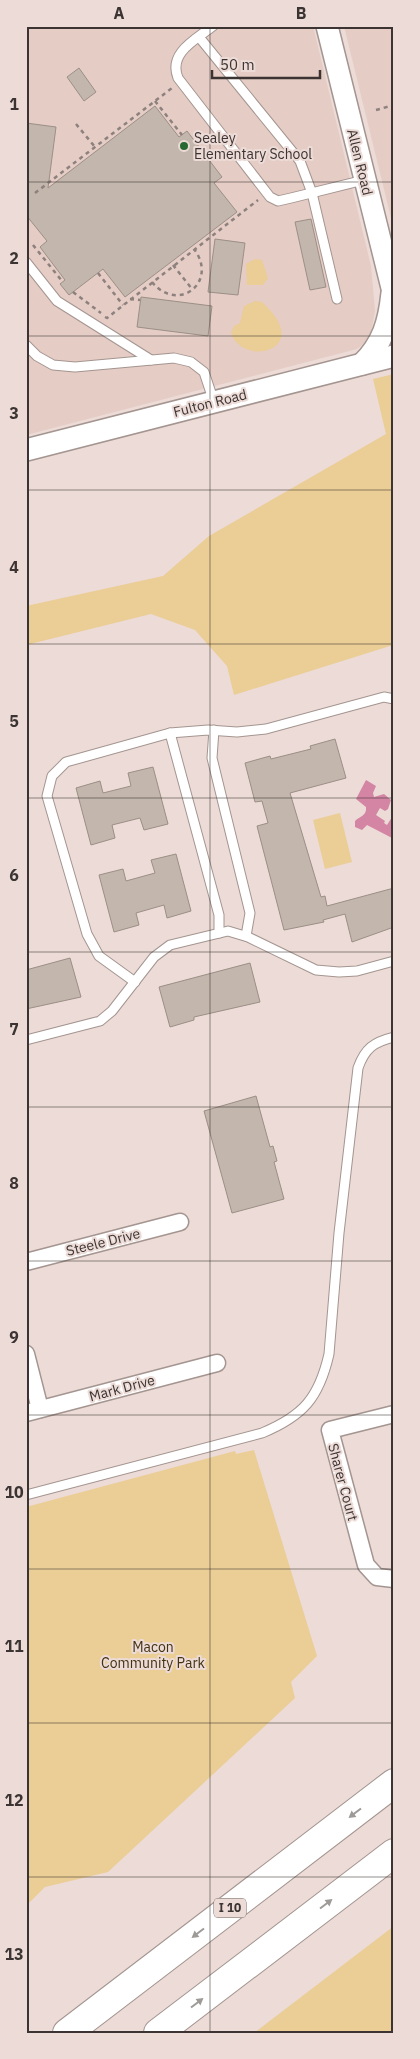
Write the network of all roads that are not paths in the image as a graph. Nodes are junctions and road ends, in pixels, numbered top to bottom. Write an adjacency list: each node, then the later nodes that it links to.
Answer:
1 (212, 26): 3 (lane)
2 (328, 26): 4 (street, Allen Road)
3 (199, 37): 5 (lane); 5 (lane)
4 (364, 180): 5 (lane); 7 (street, Allen Road)
5 (312, 193): 8 (lane)
6 (26, 262): 11 (lane)
7 (393, 295): 12 (street)
8 (337, 299)
9 (26, 345): 11 (lane)
10 (394, 356): 12 (street, Fulton Road)
11 (151, 360): 13 (lane)
12 (362, 364): 13 (street, Fulton Road)
13 (214, 402): 14 (street, Fulton Road)
14 (26, 450)
15 (394, 699): 16 (lane)
16 (214, 730): 17 (lane); 19 (lane)
17 (170, 732): 18 (lane); 21 (lane)
18 (219, 933): 19 (lane); 21 (lane)
19 (246, 936): 20 (lane)
20 (394, 961)
21 (135, 982): 23 (lane)
22 (394, 1037): 30 (lane)
23 (26, 1040)
24 (180, 1222): 25 (street, Steele Drive)
25 (26, 1262)
26 (26, 1354): 28 (street)
27 (217, 1363): 28 (street, Mark Drive)
28 (33, 1411)
29 (394, 1414): 31 (street, Sharer Court)
30 (26, 1495)
31 (394, 1579)
32 (394, 1783): 34 (highway, I 10, one-way to 34)
33 (394, 1853): 35 (highway, one-way to 33)
34 (67, 2033)
35 (158, 2033)

